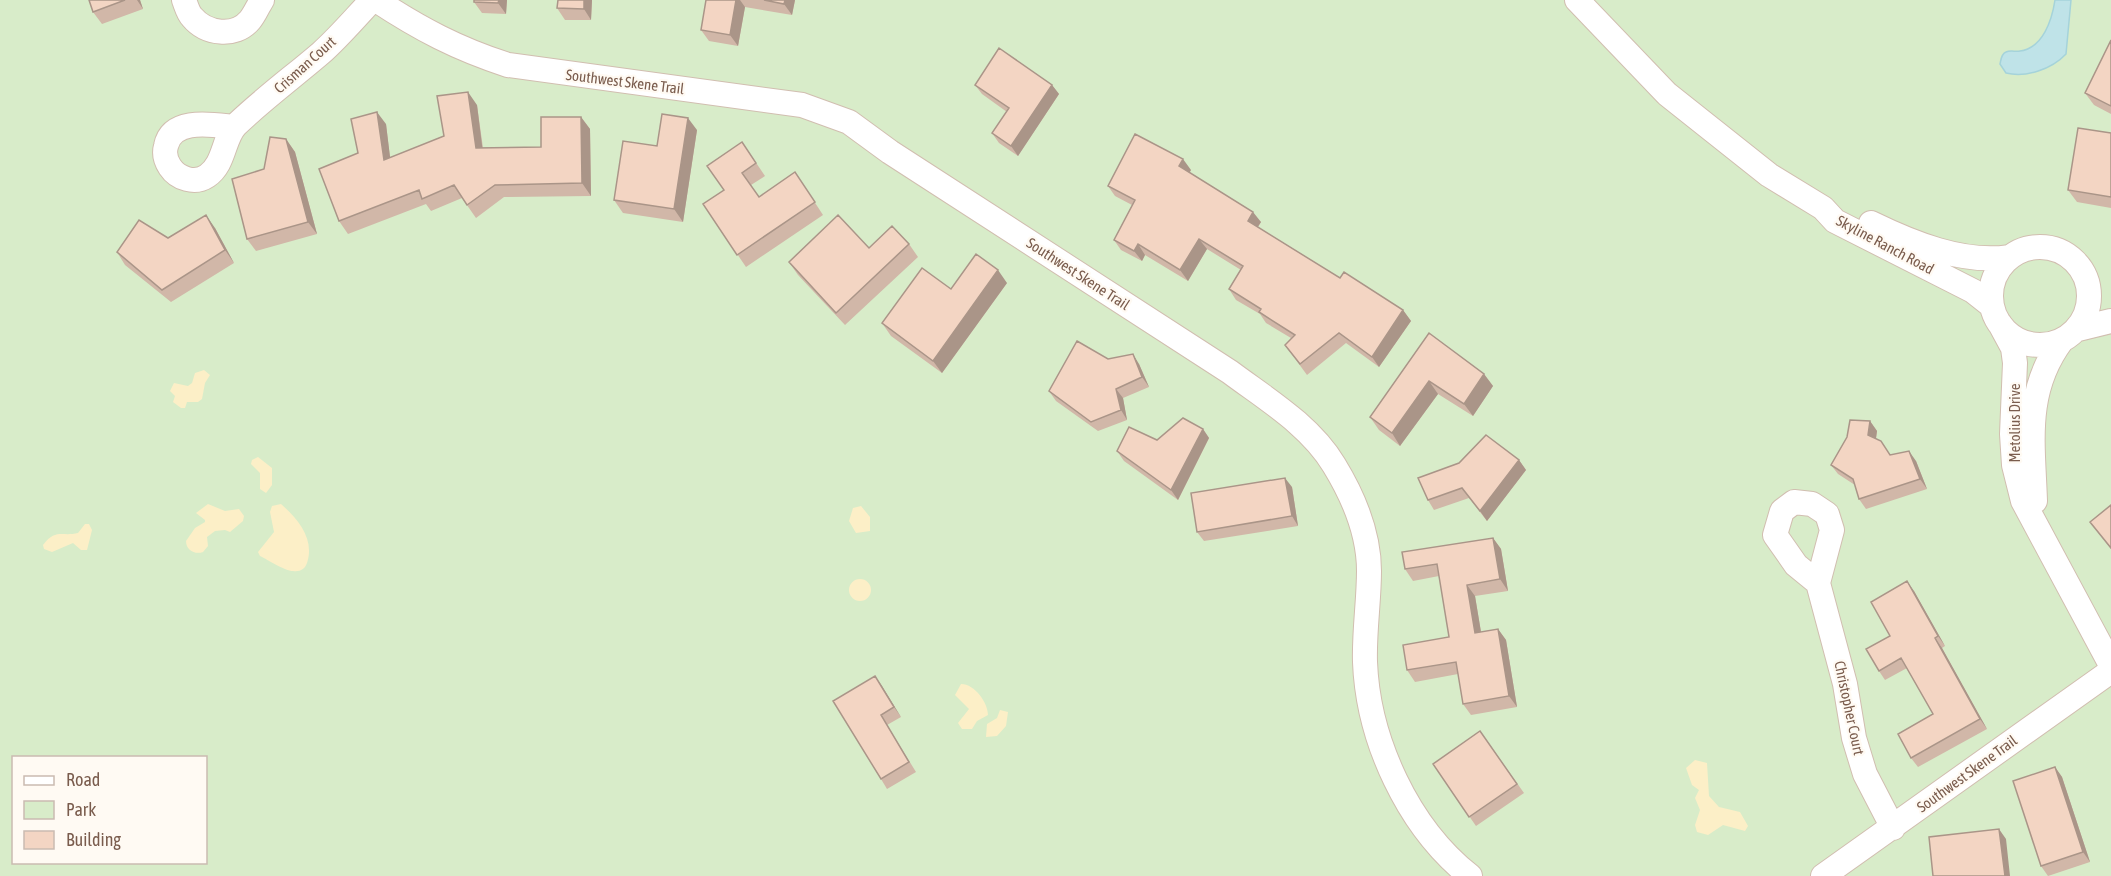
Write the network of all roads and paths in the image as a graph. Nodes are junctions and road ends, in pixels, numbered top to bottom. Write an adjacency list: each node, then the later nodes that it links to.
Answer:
1 (184, 0): 2 (street)
2 (262, 0)
3 (372, 0): 6 (street, Crisman Court)
4 (376, 0): 19 (street, Southwest Skene Trail)
5 (1576, 0): 7 (street)
6 (234, 127)
7 (1823, 208): 8 (street, Skyline Ranch Road); 11 (street, Skyline Ranch Road)
8 (2009, 257): 9 (street); 11 (street)
9 (2086, 277): 10 (street); 13 (street)
10 (2111, 293)
11 (1996, 315): 13 (street); 14 (street, Metolius Drive)
12 (2111, 321): 13 (street)
13 (2070, 335): 14 (street, Metolius Drive)
14 (2035, 522): 16 (street, Metolius Drive)
15 (1818, 583): 18 (street, Christopher Court)
16 (2111, 665)
17 (2111, 671): 18 (street, Southwest Skene Trail)
18 (1893, 828): 20 (street, Southwest Skene Trail)
19 (1470, 876)
20 (1823, 876)

